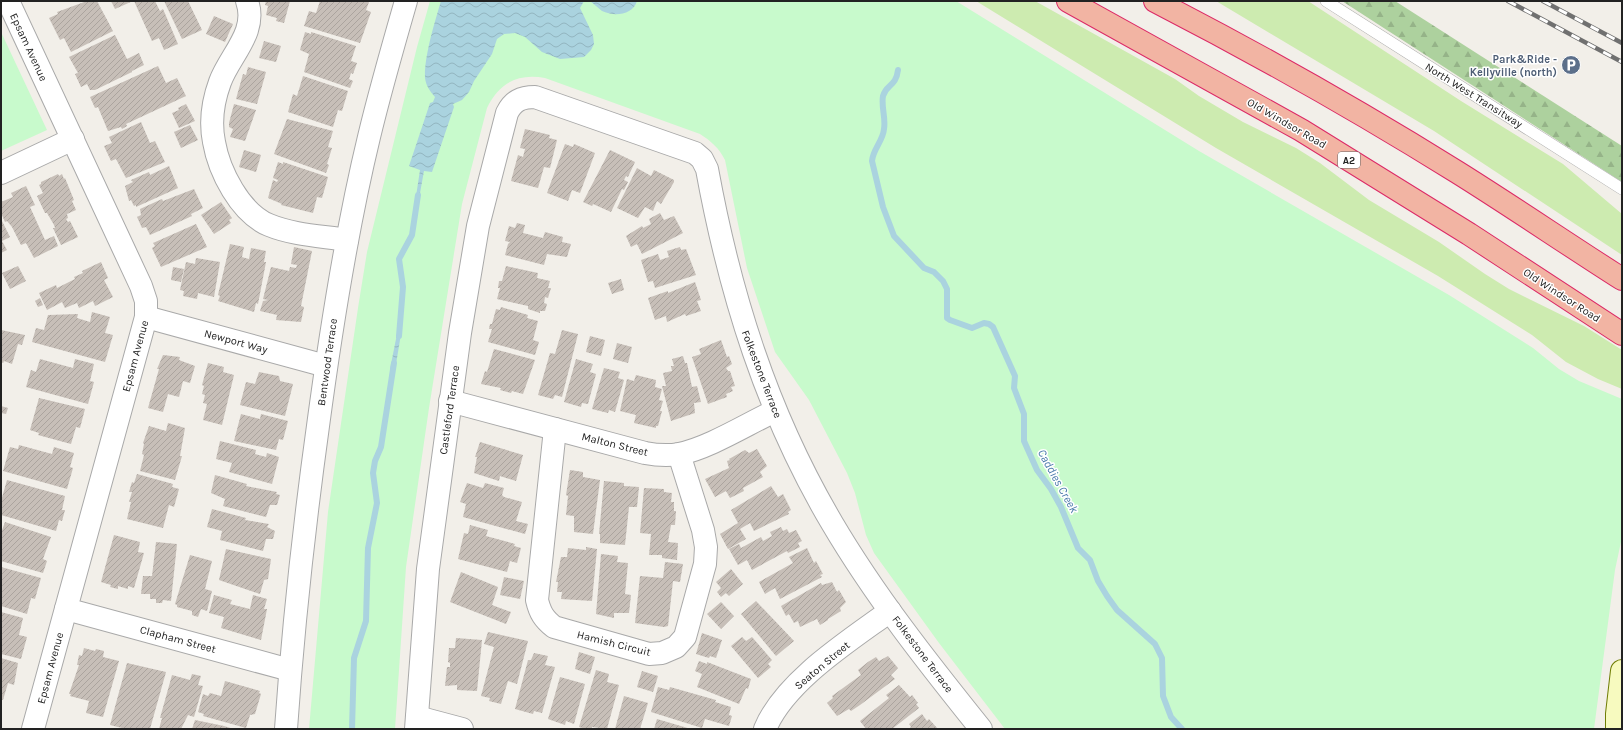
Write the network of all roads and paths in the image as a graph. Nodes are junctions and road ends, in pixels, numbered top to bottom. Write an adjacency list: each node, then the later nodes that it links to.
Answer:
1 (247, 1): 11 (street)
2 (406, 1): 11 (street, Bentwood Terrace)
3 (1068, 1): 14 (highway, Old Windsor Road / A2)
4 (1155, 1): 12 (highway)
5 (1326, 1): 10 (lane, North West Transitway)
6 (14, 3): 8 (street, Epsam Avenue)
7 (519, 99): 16 (street, Castleford Terrace); 17 (street, Folkestone Terrace)
8 (73, 139): 9 (street); 13 (street, Epsam Avenue)
9 (1, 173)
10 (1622, 190)
11 (347, 240): 15 (street, Bentwood Terrace)
12 (1622, 279)
13 (146, 317): 15 (street, Newport Way); 20 (street, Epsam Avenue)
14 (1622, 334)
15 (326, 366): 22 (street, Bentwood Terrace)
16 (450, 401): 18 (street, Malton Street); 24 (street, Castleford Terrace)
17 (775, 411): 19 (street, Malton Street); 21 (street, Folkestone Terrace)
18 (555, 428): 19 (street, Malton Street); 19 (street, Hamish Circuit)
19 (679, 454)
20 (66, 609): 22 (street, Clapham Street); 25 (street, Epsam Avenue)
21 (890, 611): 28 (street, Seaton Street); 29 (street, Folkestone Terrace)
22 (290, 670): 26 (street, Bentwood Terrace)
23 (1622, 671): 30 (main road)
24 (417, 723): 27 (street)
25 (33, 729)
26 (286, 729)
27 (462, 729)
28 (765, 729)
29 (981, 729)
30 (1617, 729)

